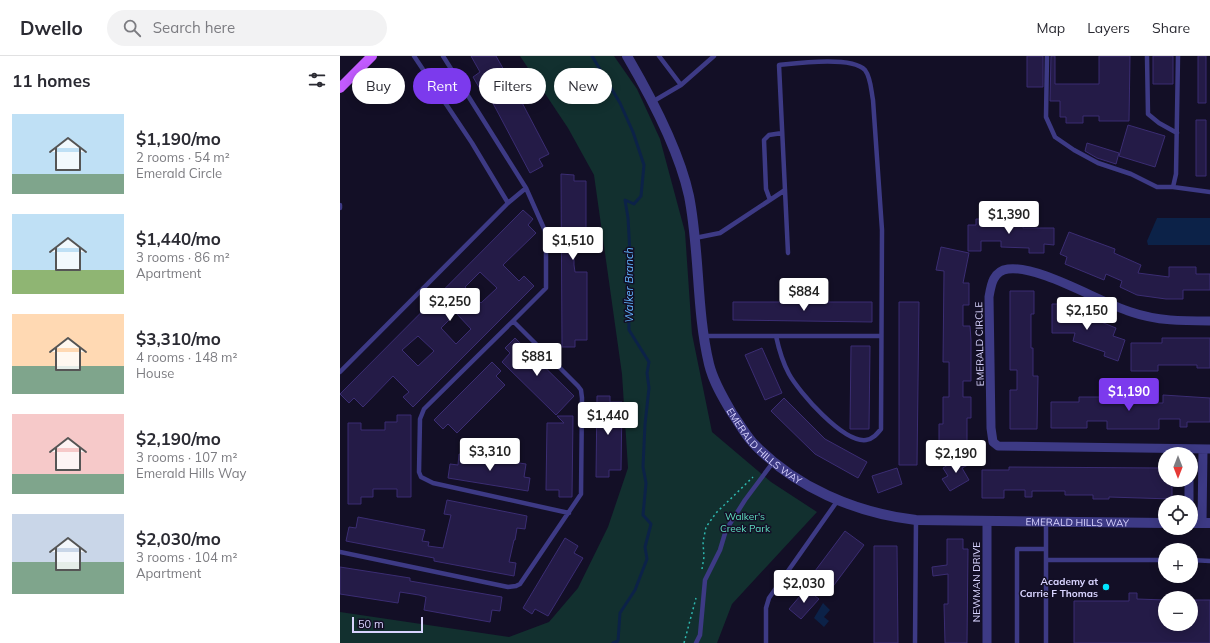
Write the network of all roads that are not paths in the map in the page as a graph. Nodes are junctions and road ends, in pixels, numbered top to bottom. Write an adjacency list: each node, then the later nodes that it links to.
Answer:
1 (372, 56): 11 (main road)
2 (414, 56): 20 (lane)
3 (443, 56): 16 (lane)
4 (627, 56): 12 (street, EMERALD HILLS WAY)
5 (659, 56): 10 (lane)
6 (714, 56): 10 (lane)
7 (1046, 56): 15 (lane)
8 (1147, 56): 14 (lane)
9 (1178, 56): 14 (lane)
10 (681, 85): 12 (lane)
11 (340, 88)
12 (652, 102): 21 (street, EMERALD HILLS WAY)
13 (782, 133): 17 (lane); 19 (lane); 27 (lane)
14 (1177, 133): 15 (lane)
15 (1173, 187): 18 (lane)
16 (526, 188): 20 (lane); 23 (lane)
17 (785, 190): 19 (lane); 22 (lane)
18 (1210, 192)
19 (770, 200): 21 (lane)
20 (508, 202): 28 (lane)
21 (696, 238): 25 (street, EMERALD HILLS WAY)
22 (788, 253)
23 (513, 321): 33 (lane); 33 (lane)
24 (1210, 321): 30 (street, EMERALD CIRCLE)
25 (704, 336): 26 (lane); 31 (street, EMERALD HILLS WAY)
26 (776, 336): 27 (lane); 27 (lane)
27 (881, 336)
28 (340, 372)
29 (1206, 449): 38 (street)
30 (1158, 450)
31 (774, 461): 32 (street, EMERALD HILLS WAY); 45 (lane)
32 (838, 500): 34 (street, EMERALD HILLS WAY); 46 (lane)
33 (568, 513): 40 (lane)
34 (916, 520): 35 (street, EMERALD HILLS WAY); 47 (lane)
35 (988, 521): 36 (street, EMERALD HILLS WAY); 48 (street, NEWMAN DRIVE)
36 (1046, 521): 37 (street, EMERALD HILLS WAY); 39 (lane)
37 (1158, 522)
38 (1206, 523)
39 (1046, 549): 41 (lane); 49 (lane)
40 (340, 552)
41 (1046, 560): 42 (lane); 50 (lane)
42 (1158, 560)
43 (1198, 560): 44 (lane)
44 (1210, 560)
45 (696, 643)
46 (766, 643)
47 (915, 643)
48 (987, 643)
49 (1017, 643)
50 (1046, 643)

